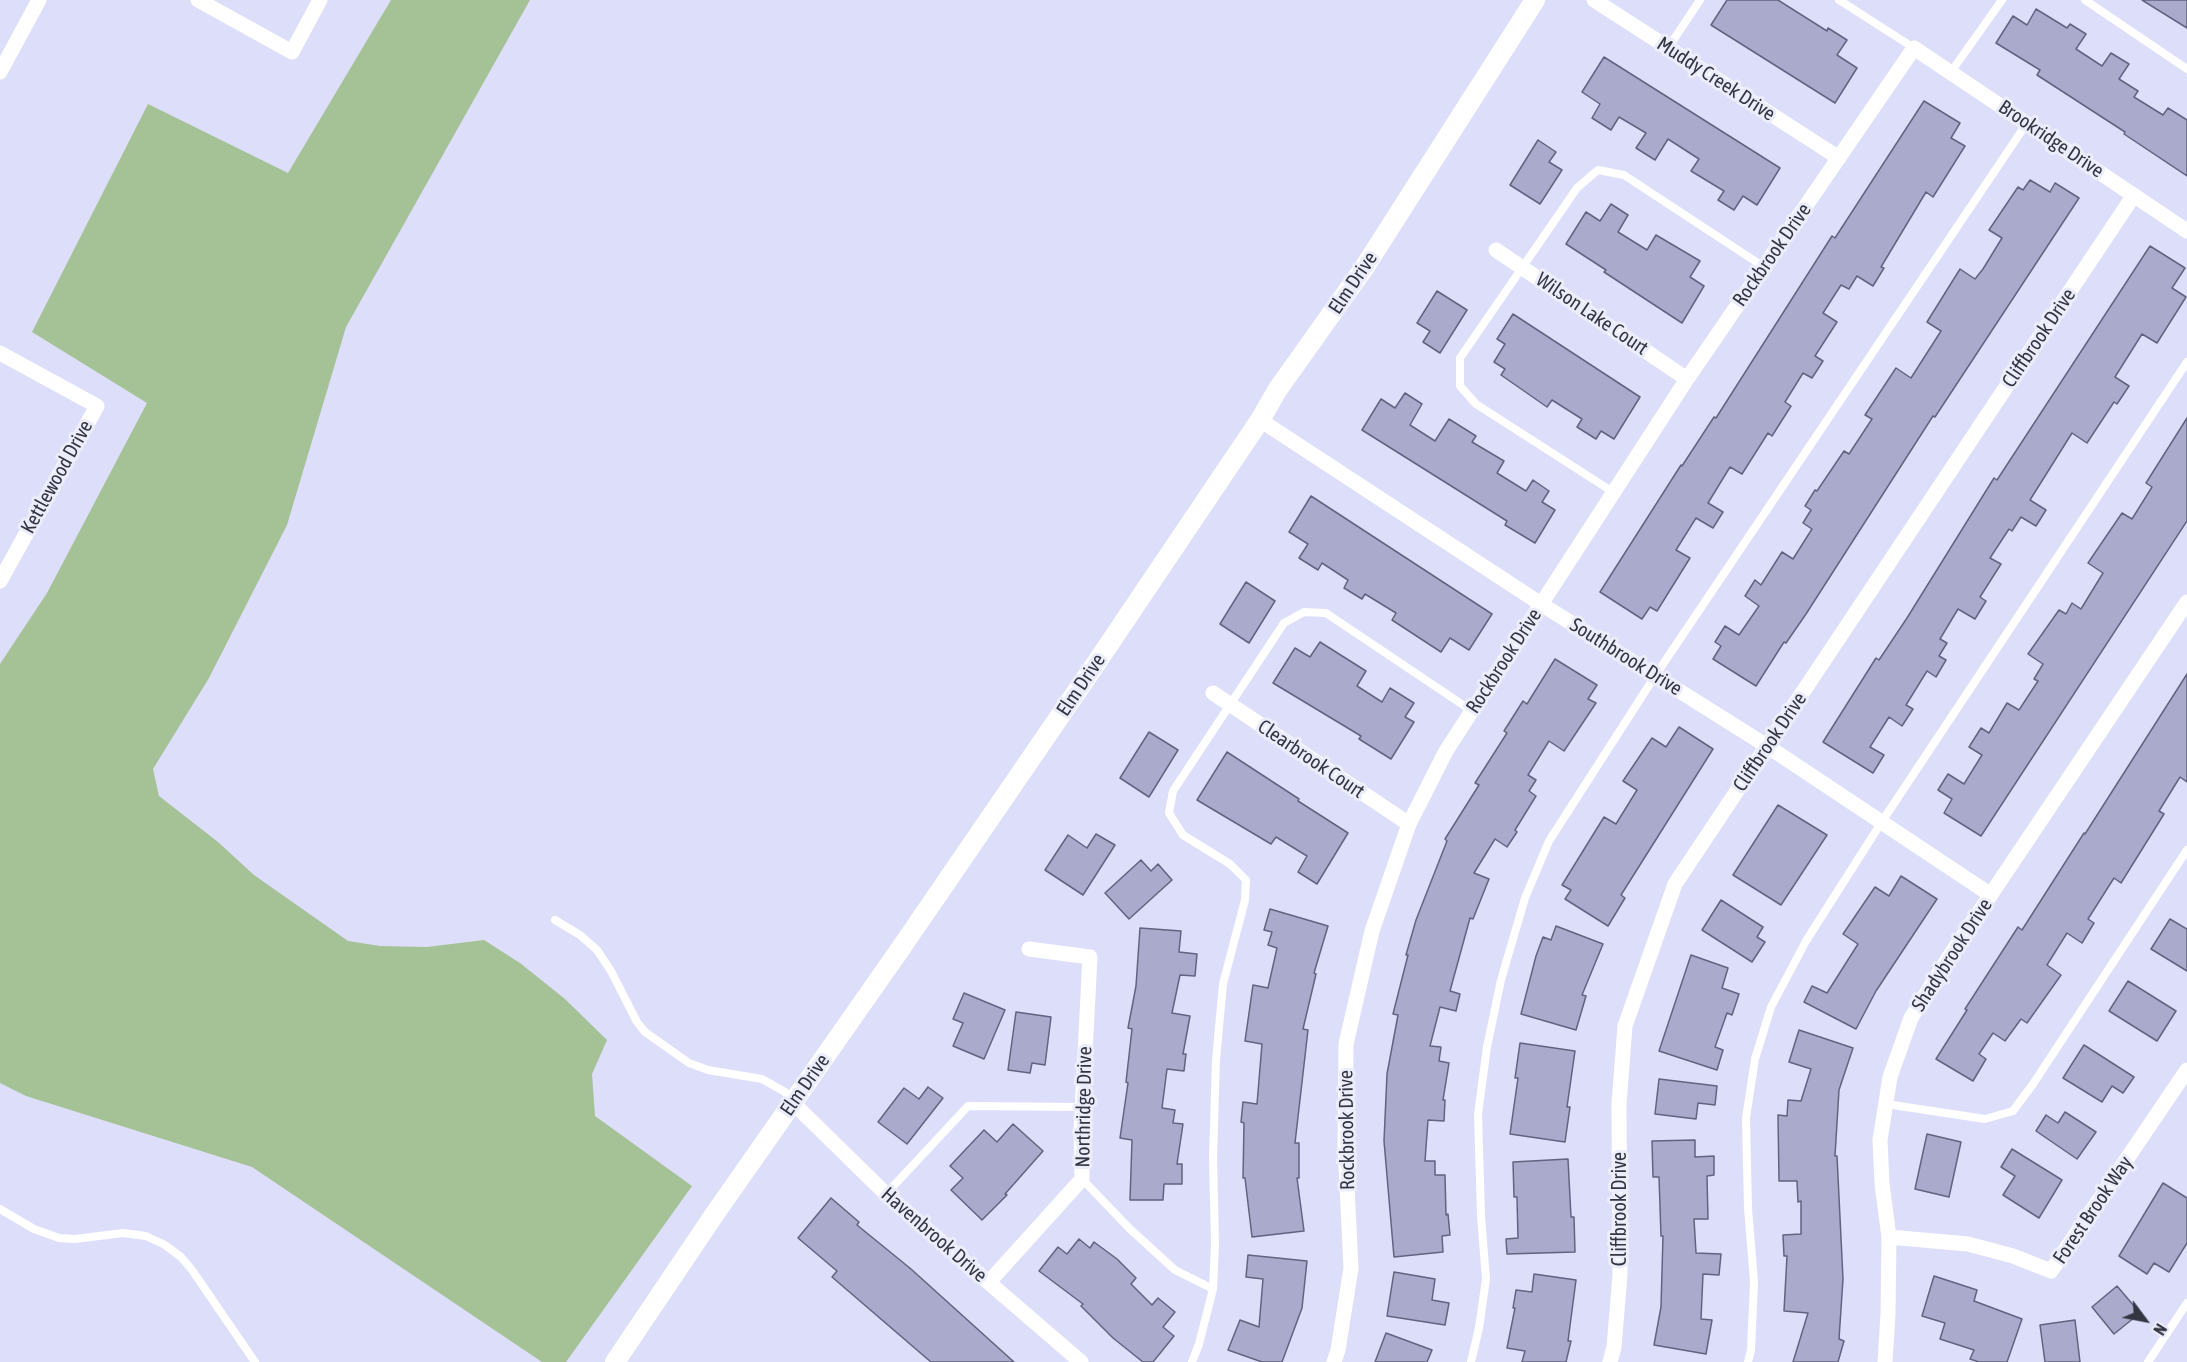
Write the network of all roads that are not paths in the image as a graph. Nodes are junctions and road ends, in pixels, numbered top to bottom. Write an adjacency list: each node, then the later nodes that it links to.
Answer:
1 (39, 0): 13 (street)
2 (198, 0): 3 (street)
3 (320, 0)
4 (1535, 0): 25 (street, Elm Drive)
5 (1594, 0): 10 (street, Muddy Creek Drive)
6 (1700, 0): 10 (lane)
7 (1839, 0): 11 (lane)
8 (2001, 0): 14 (lane)
9 (2085, 0): 12 (lane)
10 (1668, 48): 16 (street, Muddy Creek Drive)
11 (1914, 48): 14 (street, Brookridge Drive); 16 (street, Rockbrook Drive)
12 (2187, 69)
13 (0, 72)
14 (1951, 72): 15 (street, Brookridge Drive)
15 (2027, 123): 17 (street, Brookridge Drive); 30 (lane)
16 (1839, 158): 21 (street, Rockbrook Drive)
17 (2134, 195): 18 (street, Brookridge Drive); 34 (street, Cliffbrook Drive)
18 (2187, 231)
19 (1496, 250): 20 (street, Wilson Lake Court)
20 (1522, 267): 21 (lane); 24 (street, Wilson Lake Court); 26 (lane)
21 (1764, 267): 24 (street, Rockbrook Drive)
22 (0, 353): 27 (street, Kettlewood Drive)
23 (2187, 362): 35 (lane)
24 (1687, 379): 26 (street, Rockbrook Drive)
25 (1260, 420): 29 (street, Southbrook Drive); 42 (street, Elm Drive)
26 (1613, 492): 29 (street, Rockbrook Drive)
27 (0, 581)
28 (2187, 602): 38 (street, Shadybrook Drive)
29 (1541, 604): 30 (street, Southbrook Drive); 33 (street, Rockbrook Drive)
30 (1655, 676): 34 (street, Southbrook Drive); 57 (lane)
31 (1213, 693): 32 (street, Clearbrook Court)
32 (1230, 705): 33 (lane); 36 (street, Clearbrook Court); 50 (lane)
33 (1472, 711): 36 (street, Rockbrook Drive)
34 (1767, 746): 35 (street, Southbrook Drive); 58 (street, Cliffbrook Drive)
35 (1881, 823): 38 (street, Southbrook Drive); 59 (lane)
36 (1409, 824): 56 (street, Rockbrook Drive)
37 (2187, 850): 43 (lane)
38 (1991, 895): 43 (street, Shadybrook Drive)
39 (555, 920): 42 (lane)
40 (1029, 949): 44 (street, Northridge Drive)
41 (2187, 1070): 48 (street, Forest Brook Way)
42 (793, 1103): 46 (street, Havenbrook Drive); 53 (street, Elm Drive)
43 (1886, 1104): 48 (street, Shadybrook Drive)
44 (1082, 1107): 45 (street, Northridge Drive); 46 (lane)
45 (1082, 1179): 49 (street, Northridge Drive); 50 (lane)
46 (886, 1194): 49 (street, Havenbrook Drive)
47 (0, 1209): 52 (lane)
48 (1889, 1238): 60 (street, Shadybrook Drive)
49 (989, 1282): 54 (street, Havenbrook Drive)
50 (1213, 1289): 55 (lane)
51 (2187, 1303): 61 (lane)
52 (255, 1362)
53 (615, 1362)
54 (1081, 1362)
55 (1192, 1362)
56 (1334, 1362)
57 (1471, 1362)
58 (1610, 1362)
59 (1748, 1362)
60 (1885, 1362)
61 (2148, 1362)

